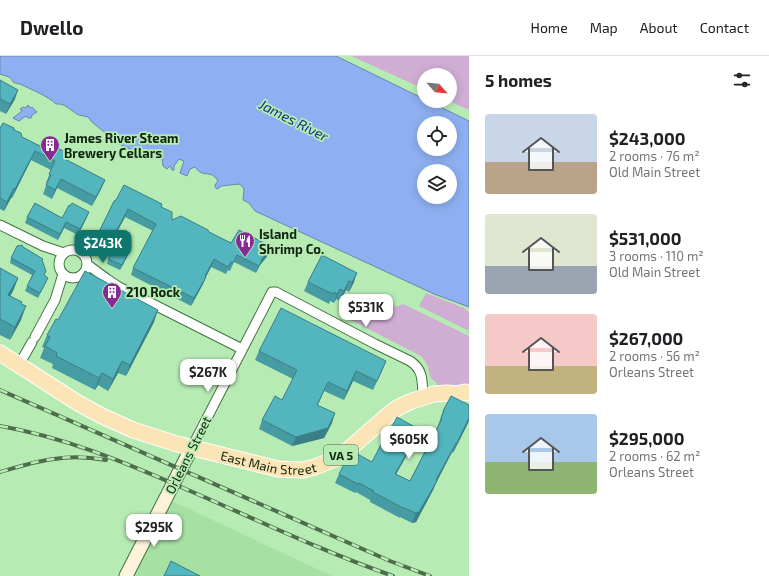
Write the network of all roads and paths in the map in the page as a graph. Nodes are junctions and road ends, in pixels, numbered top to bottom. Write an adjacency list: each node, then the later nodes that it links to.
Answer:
1 (0, 225): 2 (street)
2 (42, 246): 3 (street); 4 (street)
3 (64, 253): 4 (street); 5 (street)
4 (59, 261): 6 (street)
5 (86, 269): 6 (street); 7 (street)
6 (68, 276): 9 (street)
7 (242, 349): 11 (street, Orleans Street); 12 (street, Orleans Street)
8 (0, 353): 9 (main road, VA 5)
9 (19, 365): 12 (main road, East Main Street / VA 5)
10 (465, 396): 11 (main road, East Main Street / VA 5)
11 (423, 397): 12 (main road, East Main Street / VA 5)
12 (192, 447): 13 (street, Orleans Street)
13 (126, 576)

